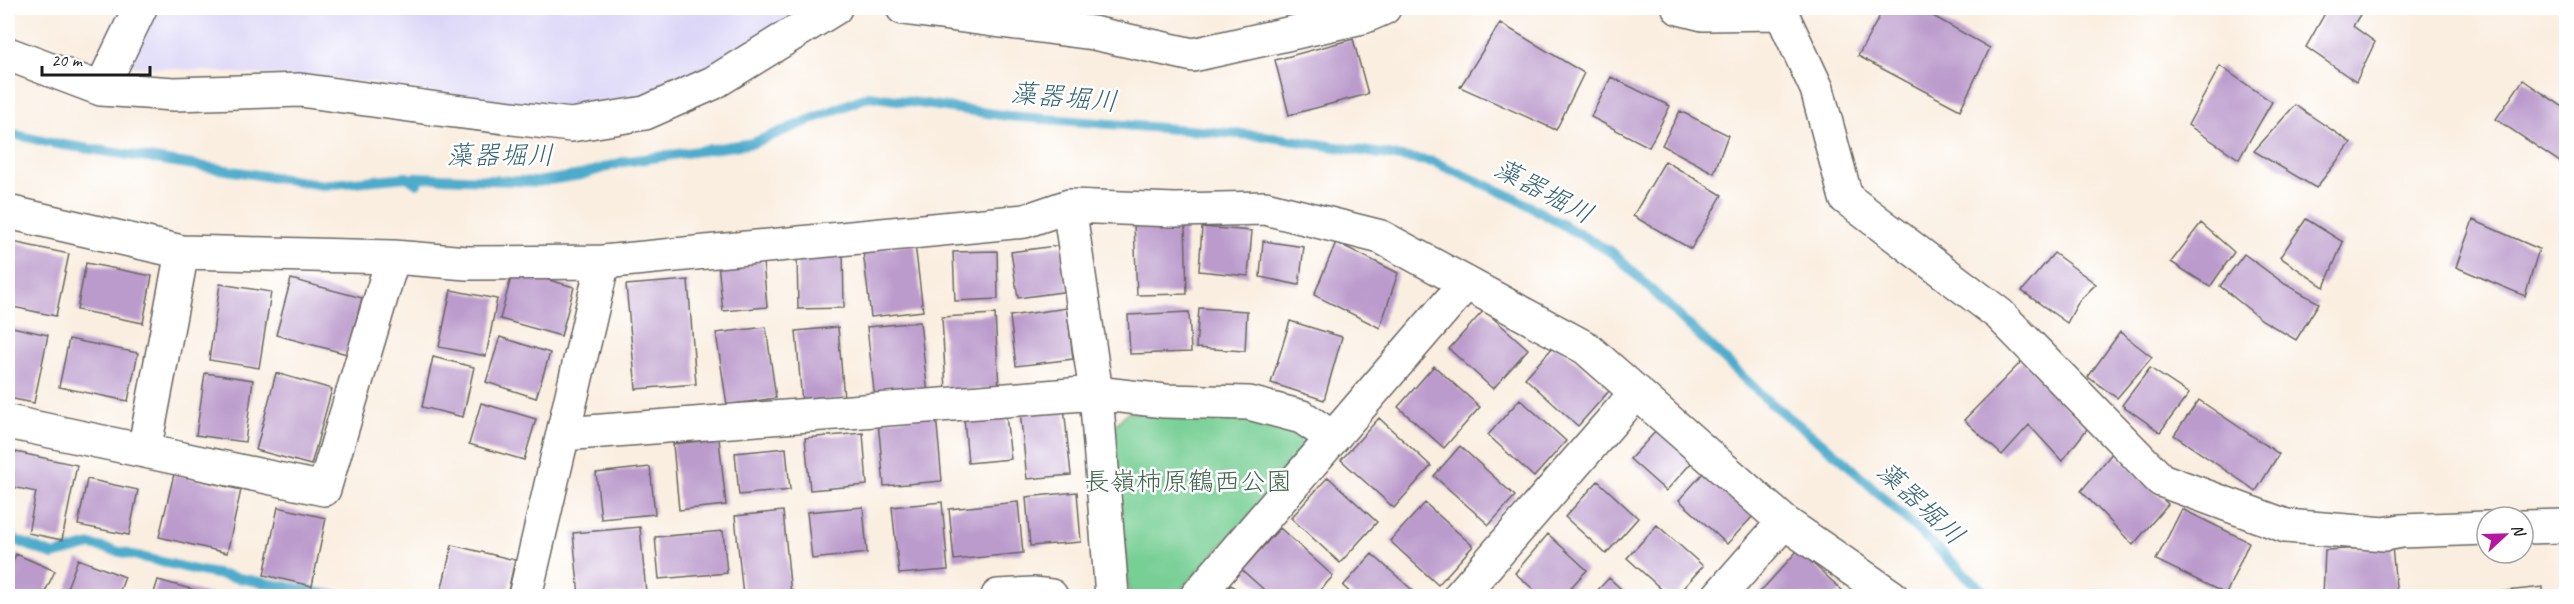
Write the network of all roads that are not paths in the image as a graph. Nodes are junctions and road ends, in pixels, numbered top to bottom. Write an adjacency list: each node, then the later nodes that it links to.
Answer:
1 (140, 8): 8 (street)
2 (835, 8): 8 (street)
3 (903, 8): 4 (street)
4 (1384, 8)
5 (1678, 8): 6 (street)
6 (1780, 10): 24 (street)
7 (8, 54): 8 (street)
8 (101, 89)
9 (1069, 206): 13 (street); 14 (street); 16 (street)
10 (8, 212): 11 (street)
11 (182, 252): 12 (street); 20 (street)
12 (393, 257): 13 (street); 20 (street)
13 (603, 262): 18 (street)
14 (1466, 283): 15 (street); 19 (street)
15 (1637, 392): 21 (street); 30 (street)
16 (1096, 393): 18 (street); 19 (street); 28 (street)
17 (8, 422): 20 (street)
18 (563, 435): 25 (street)
19 (1333, 438): 29 (street)
20 (144, 451)
21 (1784, 522): 31 (street); 32 (street)
22 (2535, 526): 23 (street)
23 (2566, 526)
24 (2475, 528)
25 (525, 597)
26 (998, 597): 27 (street)
27 (1051, 597)
28 (1112, 597)
29 (1197, 597)
30 (1460, 597)
31 (1719, 597)
32 (1891, 597)

